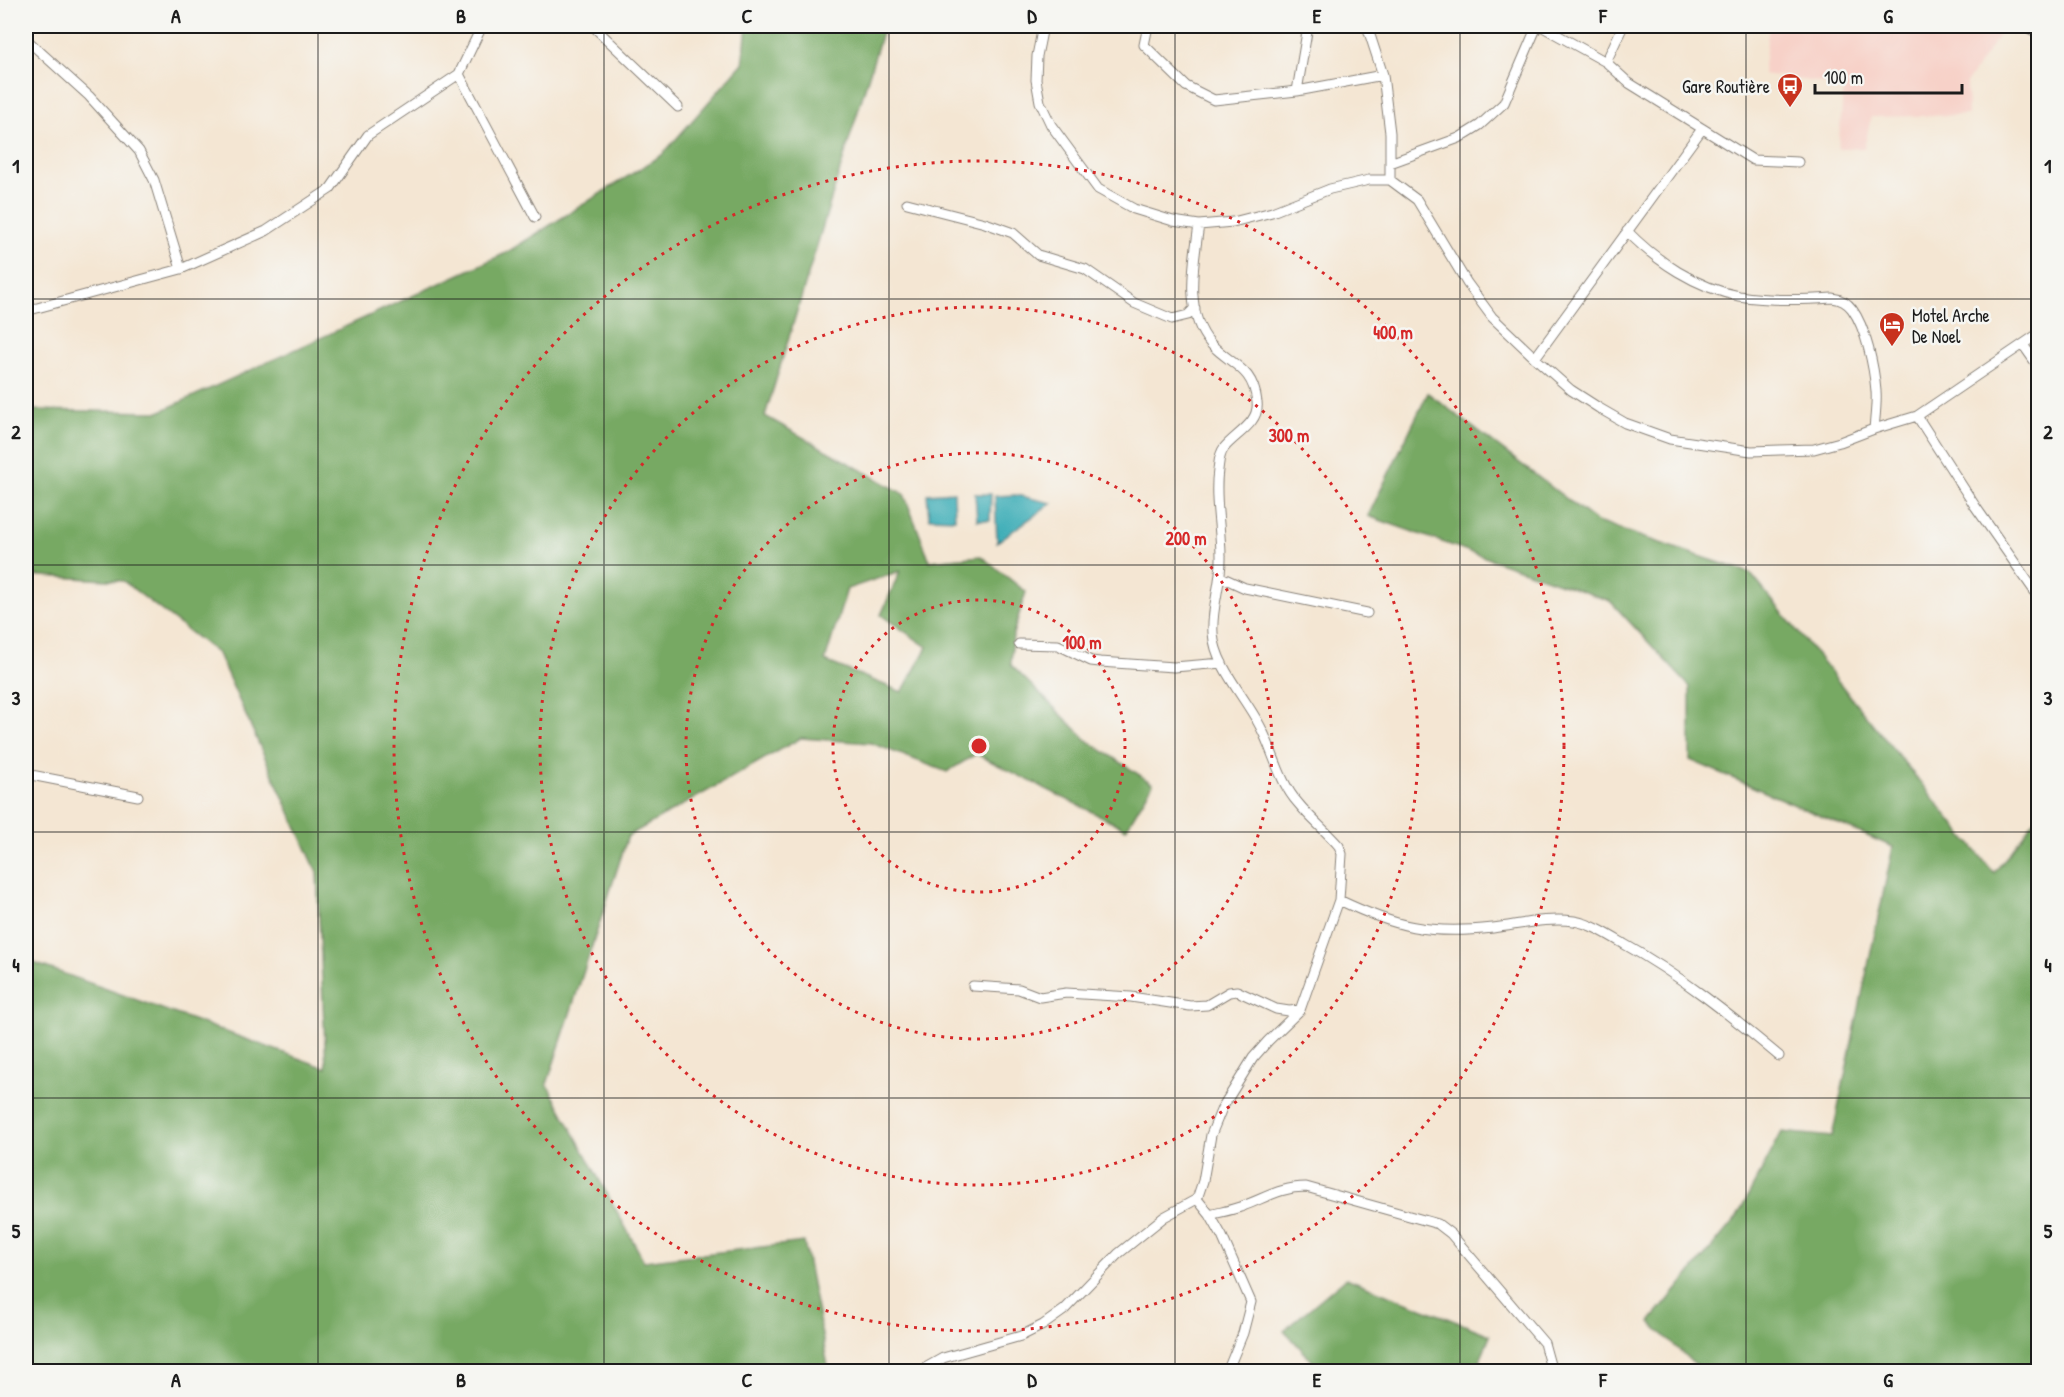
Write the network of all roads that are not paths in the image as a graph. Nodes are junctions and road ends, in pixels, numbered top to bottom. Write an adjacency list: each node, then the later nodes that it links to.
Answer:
1 (482, 26): 13 (street)
2 (593, 26): 16 (street)
3 (1043, 26): 23 (street)
4 (1148, 26): 15 (street)
5 (1308, 26): 15 (street)
6 (1367, 26): 14 (street)
7 (1539, 26): 12 (street); 19 (street)
8 (1623, 26): 12 (street)
9 (2030, 26): 10 (highway)
10 (2038, 30)
11 (26, 39): 25 (street)
12 (1606, 62): 17 (street)
13 (459, 74): 22 (street); 25 (street)
14 (1383, 75): 15 (street); 19 (street)
15 (1297, 91)
16 (678, 107)
17 (1702, 129): 18 (street); 24 (street)
18 (1798, 162)
19 (1390, 163): 20 (street)
20 (1390, 180): 23 (street); 30 (street)
21 (907, 202): 26 (street)
22 (535, 218)
23 (1199, 225): 26 (street)
24 (1627, 231): 30 (street); 33 (street)
25 (181, 269): 27 (street)
26 (1195, 308): 34 (street)
27 (26, 311)
28 (2038, 334): 29 (street)
29 (2024, 346): 31 (street); 32 (street)
30 (1535, 358): 33 (street)
31 (2038, 366)
32 (1917, 416): 33 (street); 35 (street)
33 (1874, 429)
34 (1221, 577): 36 (street); 38 (street)
35 (2038, 596)
36 (1367, 613)
37 (1019, 644): 38 (street)
38 (1222, 663): 41 (street)
39 (26, 774): 40 (street)
40 (138, 796)
41 (1339, 900): 43 (street); 44 (street)
42 (973, 986): 43 (street)
43 (1300, 1010): 45 (street)
44 (1779, 1056)
45 (1197, 1199): 46 (street); 47 (street)
46 (1210, 1215): 48 (street); 49 (street)
47 (918, 1371)
48 (1227, 1371)
49 (1552, 1371)

